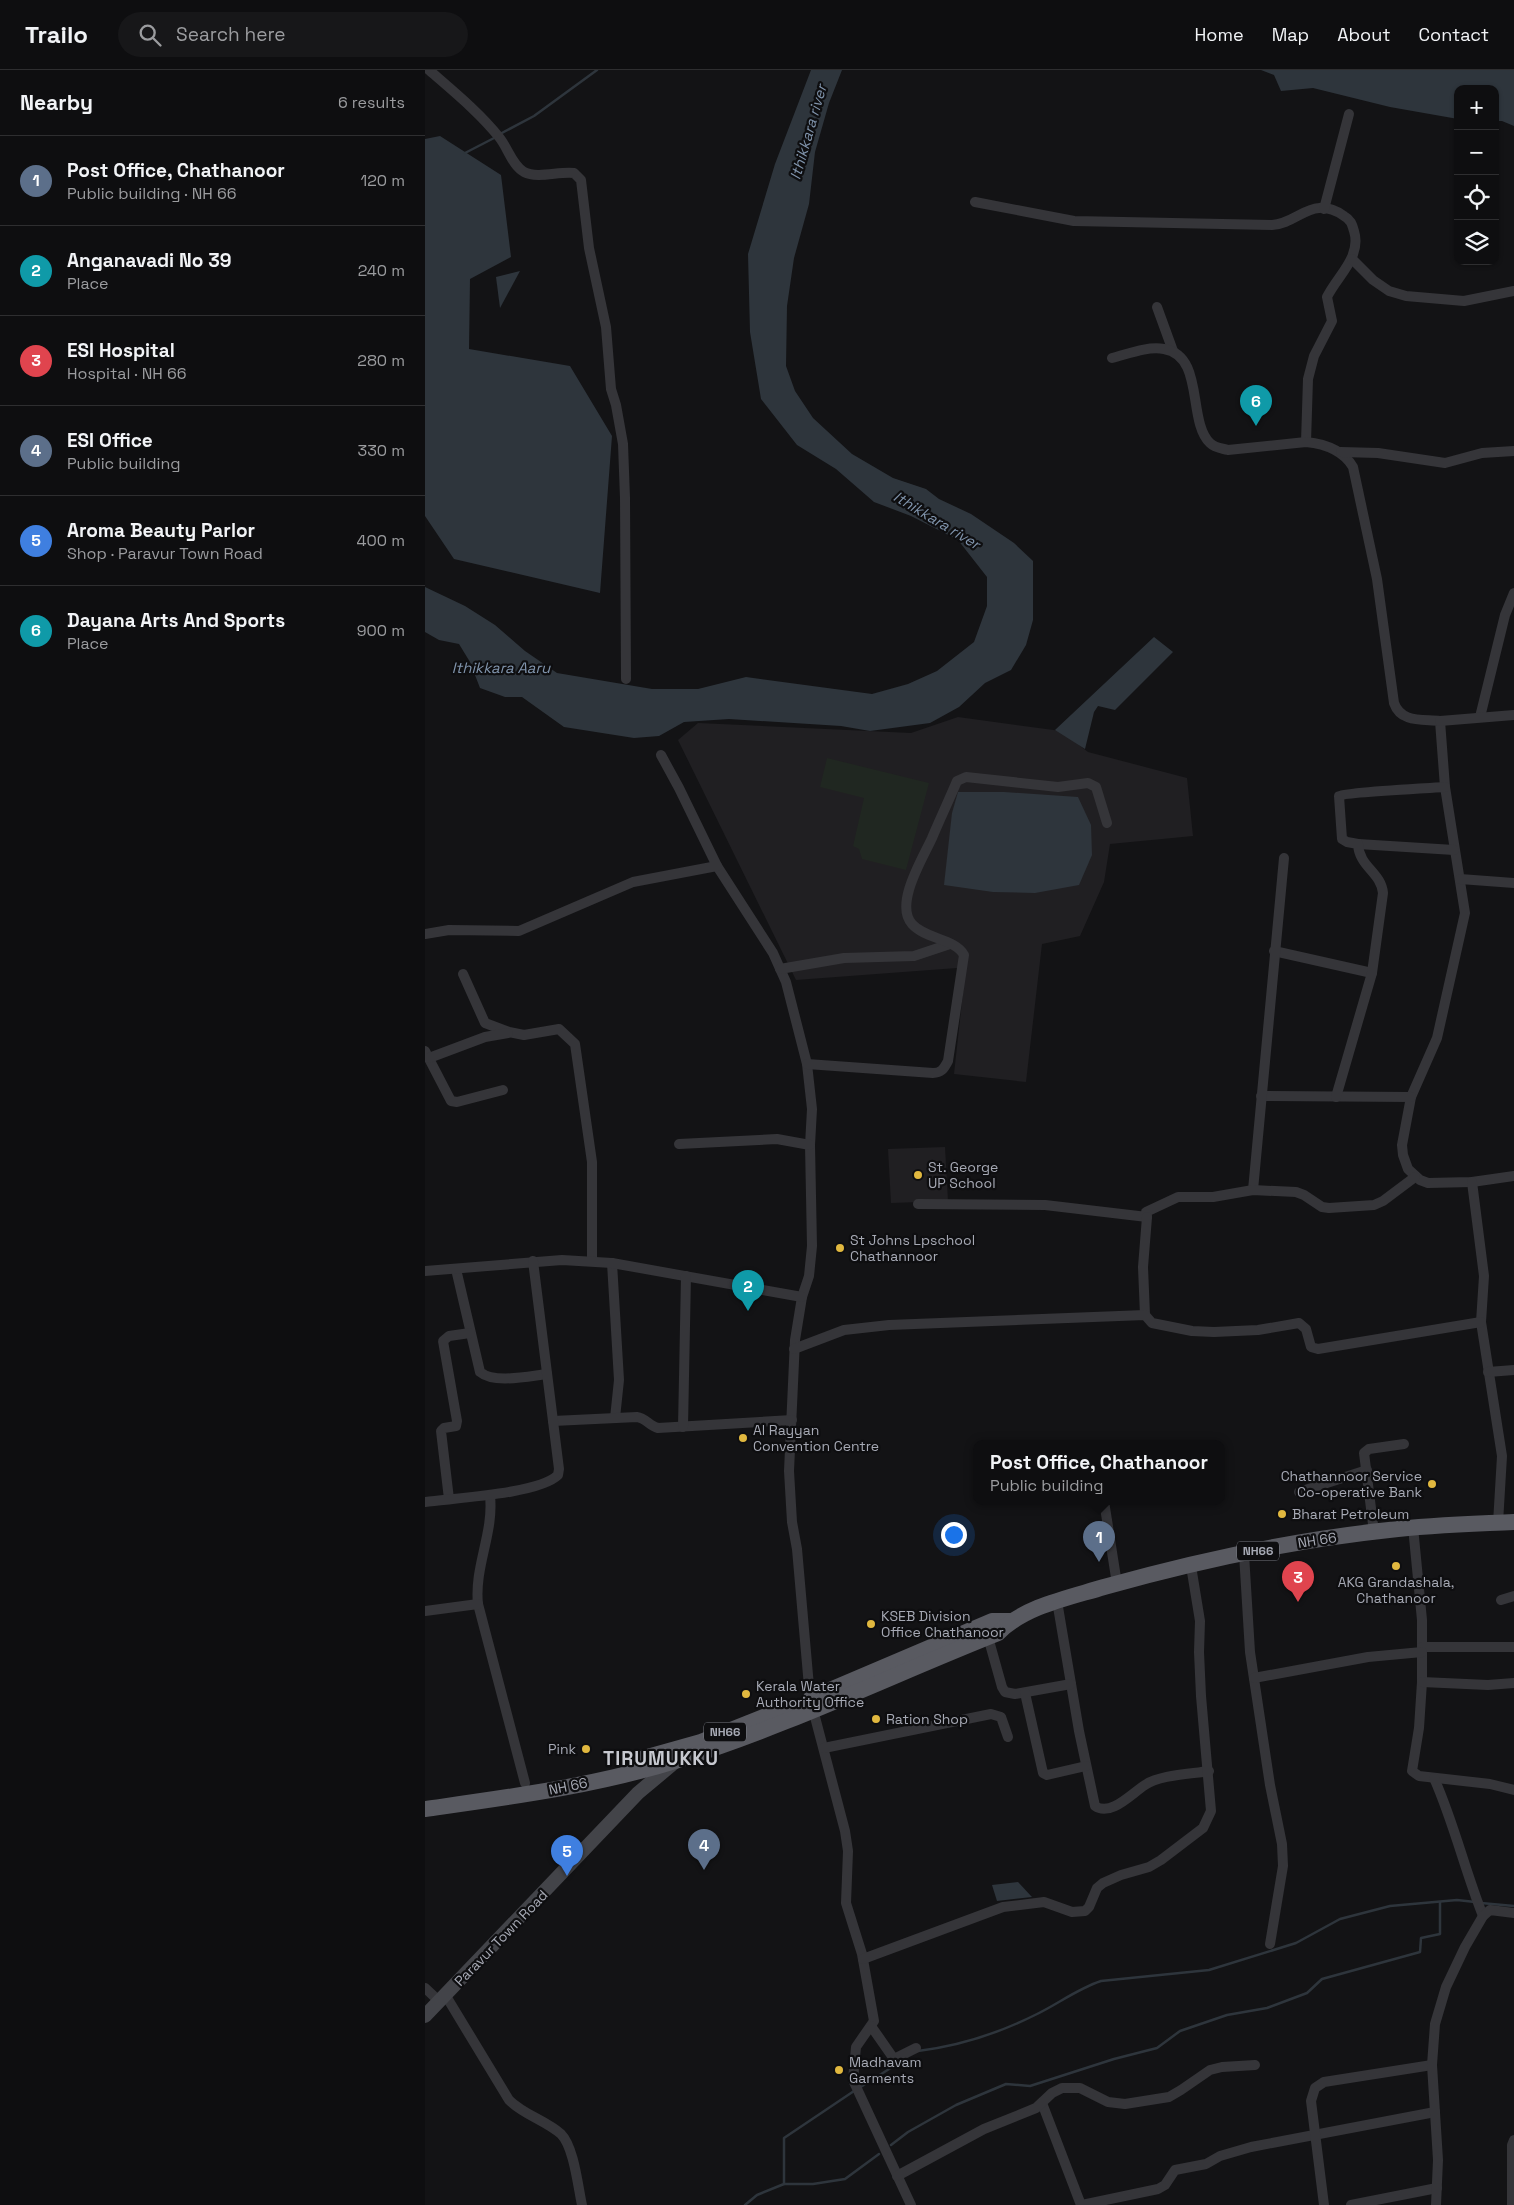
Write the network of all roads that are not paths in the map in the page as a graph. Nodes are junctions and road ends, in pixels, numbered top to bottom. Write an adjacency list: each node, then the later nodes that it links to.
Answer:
1 (429, 70): 14 (street)
2 (1349, 114): 4 (street)
3 (975, 202): 4 (street)
4 (1324, 208): 5 (street)
5 (1352, 260): 6 (street); 10 (street)
6 (1514, 291)
7 (1157, 307): 8 (street)
8 (1173, 351): 9 (street); 10 (street)
9 (1112, 358)
10 (1306, 442): 12 (street)
11 (1514, 451): 12 (street)
12 (1341, 452): 17 (street)
13 (1514, 593): 16 (street)
14 (626, 679)
15 (1514, 715): 16 (street)
16 (1480, 717): 17 (street)
17 (1440, 721): 19 (street)
18 (661, 755): 24 (street)
19 (1445, 787): 21 (street); 22 (street)
20 (1107, 823): 28 (street)
21 (1359, 844): 22 (street); 31 (street)
22 (1454, 850): 25 (street)
23 (1283, 858): 29 (street)
24 (717, 866): 27 (street); 30 (street)
25 (1461, 879): 26 (street); 39 (street)
26 (1514, 884)
27 (425, 934)
28 (950, 944): 30 (street); 35 (street)
29 (1274, 951): 31 (street); 37 (street)
30 (780, 969): 35 (street)
31 (1372, 973): 38 (street)
32 (463, 974): 33 (street)
33 (509, 1032): 34 (street); 49 (street)
34 (427, 1055): 36 (street)
35 (807, 1064): 41 (street)
36 (503, 1090)
37 (1261, 1096): 38 (street); 45 (street)
38 (1336, 1097): 39 (street)
39 (1411, 1097): 43 (street)
40 (679, 1144): 41 (street)
41 (810, 1145): 54 (street)
42 (1514, 1176): 44 (street)
43 (1415, 1177): 44 (street); 45 (street)
44 (1472, 1182): 56 (street)
45 (1253, 1190): 47 (street)
46 (918, 1204): 47 (street)
47 (1147, 1217): 55 (street)
48 (533, 1261): 49 (street); 51 (street); 61 (street)
49 (591, 1262): 50 (street)
50 (612, 1263): 53 (street); 62 (street)
51 (456, 1268): 52 (street); 57 (street)
52 (425, 1271)
53 (686, 1276): 54 (street); 65 (street)
54 (802, 1297): 58 (street)
55 (1145, 1315): 56 (street); 58 (street)
56 (1481, 1322): 60 (street)
57 (470, 1333): 61 (street); 70 (street)
58 (794, 1349): 63 (street)
59 (1514, 1370): 60 (street)
60 (1488, 1372): 73 (street)
61 (547, 1374): 64 (street)
62 (615, 1418): 64 (street); 65 (street)
63 (792, 1420): 65 (street); 93 (street)
64 (553, 1421): 69 (street)
65 (683, 1427)
66 (1404, 1444): 67 (street)
67 (1367, 1470): 68 (street); 75 (street)
68 (1299, 1492)
69 (490, 1496): 70 (street); 82 (street)
70 (449, 1498): 71 (street)
71 (425, 1502)
72 (1105, 1505): 78 (street)
73 (1506, 1522): 74 (highway, NH 66 / NH66)
74 (1413, 1528): 75 (highway, NH 66 / NH66); 87 (street)
75 (1374, 1532): 76 (highway, NH 66 / NH66)
76 (1244, 1554): 77 (highway, NH 66 / NH66); 88 (street)
77 (1191, 1566): 78 (highway, NH 66 / NH66); 99 (street)
78 (1117, 1584): 81 (highway, NH 66 / NH66)
79 (1514, 1596): 80 (street)
80 (1501, 1600)
81 (1057, 1601): 84 (highway, NH 66 / NH66); 91 (street)
82 (478, 1604): 83 (street); 101 (street)
83 (425, 1611)
84 (1011, 1621): 85 (highway, NH 66 / NH66); 93 (highway, NH 66 / NH66)
85 (988, 1637): 92 (street); 93 (highway, NH 66 / NH66)
86 (1514, 1647): 87 (street)
87 (1422, 1650): 88 (street); 89 (street)
88 (1254, 1678): 108 (street)
89 (1422, 1682): 90 (street); 100 (street)
90 (1514, 1682)
91 (1071, 1684): 92 (street); 97 (street)
92 (1025, 1692): 97 (street)
93 (812, 1704): 95 (street); 96 (highway, NH 66 / NH66); 101 (highway, NH 66 / NH66)
94 (1008, 1737): 95 (street)
95 (824, 1748): 109 (street)
96 (676, 1761): 98 (highway, NH 66 / NH66); 103 (main road, Paravur Town Road)
97 (1086, 1766): 99 (street)
98 (641, 1770): 103 (main road); 105 (highway, NH 66 / NH66)
99 (1209, 1771): 109 (street)
100 (1434, 1778): 102 (street); 107 (street)
101 (525, 1783): 104 (highway, NH 66 / NH66)
102 (1514, 1790)
103 (638, 1793): 111 (main road, Paravur Town Road)
104 (425, 1799)
105 (425, 1809)
106 (1514, 1913): 107 (street)
107 (1483, 1916): 116 (street)
108 (1270, 1944)
109 (863, 1959): 113 (street)
110 (425, 1988): 111 (street)
111 (443, 1999): 112 (main road, Paravur Town Road); 124 (street)
112 (425, 2016)
113 (871, 2026): 114 (street); 121 (street)
114 (916, 2048)
115 (1255, 2065): 117 (street)
116 (1432, 2065): 118 (street); 119 (street)
117 (1042, 2103): 121 (street); 126 (street)
118 (1435, 2112): 119 (street); 122 (street)
119 (1315, 2134): 126 (street); 127 (street)
120 (1514, 2140): 130 (street)
121 (897, 2176): 125 (street)
122 (1437, 2188): 123 (street); 129 (street)
123 (1371, 2203): 128 (street)
124 (582, 2205)
125 (911, 2205)
126 (1082, 2205)
127 (1324, 2205)
128 (1351, 2205)
129 (1436, 2205)
130 (1512, 2205)

